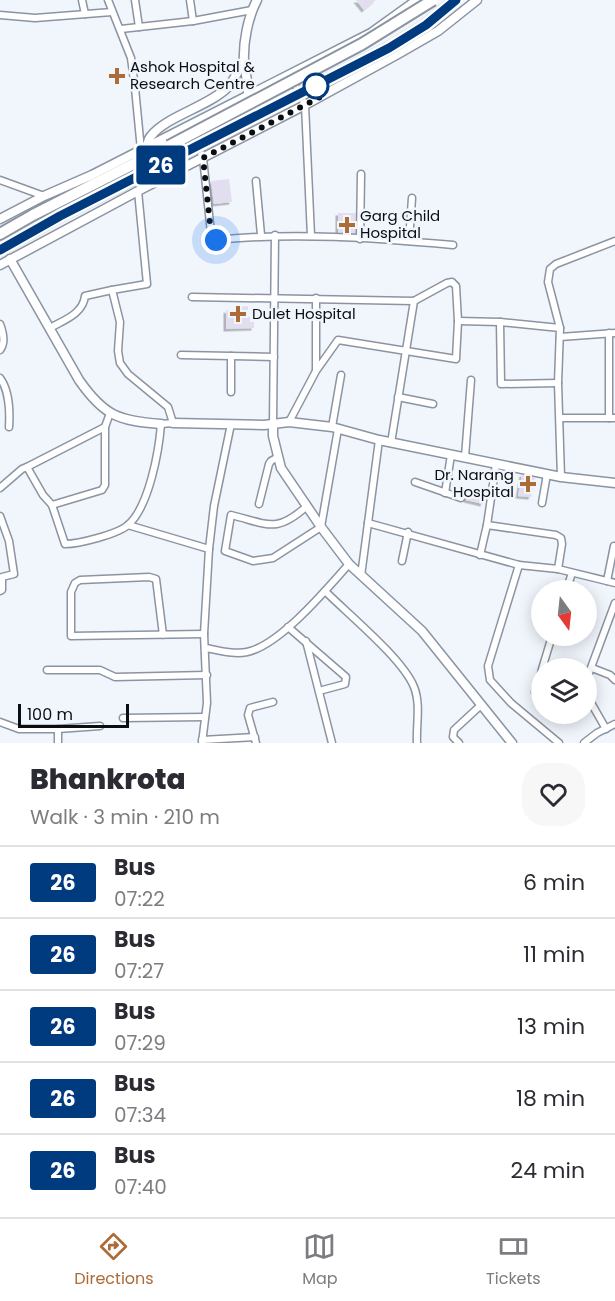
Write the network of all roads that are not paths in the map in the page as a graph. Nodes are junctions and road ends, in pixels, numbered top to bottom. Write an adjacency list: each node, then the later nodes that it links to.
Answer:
1 (82, 0): 12 (street)
2 (108, 0): 11 (street)
3 (135, 0): 15 (street)
4 (190, 0): 14 (street)
5 (257, 0): 10 (street)
6 (417, 0): 18 (street)
7 (433, 0): 22 (highway, bridge)
8 (456, 0): 24 (highway, bridge)
9 (477, 0): 20 (street)
10 (252, 10): 14 (street); 17 (street)
11 (112, 12): 12 (street); 16 (street)
12 (85, 14): 13 (street)
13 (0, 15)
14 (193, 21): 15 (street)
15 (139, 27): 16 (street)
16 (121, 29): 22 (street)
17 (244, 60): 19 (street); 22 (street)
18 (290, 74): 19 (street); 20 (street)
19 (248, 96): 21 (street)
20 (305, 105): 23 (street); 36 (street)
21 (189, 126): 22 (street); 23 (street)
22 (144, 152): 30 (street); 33 (highway)
23 (203, 158): 26 (street); 34 (street)
24 (148, 171): 26 (highway); 41 (highway)
25 (361, 174): 37 (street)
26 (164, 177): 29 (street)
27 (0, 180): 30 (street)
28 (256, 181): 34 (street)
29 (138, 191): 42 (street); 44 (street)
30 (44, 196): 32 (street)
31 (412, 198): 38 (street)
32 (0, 219)
33 (0, 234)
34 (261, 235): 35 (street)
35 (275, 235): 36 (street); 46 (street)
36 (310, 236): 37 (street)
37 (360, 239): 38 (street)
38 (409, 241): 40 (street)
39 (615, 241): 53 (street)
40 (453, 245)
41 (0, 250)
42 (10, 259): 43 (street); 52 (street)
43 (0, 265)
44 (112, 290): 52 (street); 73 (street)
45 (192, 297): 46 (street)
46 (274, 298): 47 (street); 60 (street)
47 (316, 298): 48 (street); 61 (street)
48 (414, 301): 49 (street); 57 (street)
49 (458, 321): 50 (street); 57 (street)
50 (500, 322): 53 (street); 65 (street)
51 (0, 324): 56 (street)
52 (50, 328): 69 (street)
53 (560, 328): 55 (street)
54 (612, 333): 55 (street); 71 (street)
55 (560, 338): 65 (street)
56 (0, 350)
57 (405, 351): 61 (street); 67 (street)
58 (181, 355): 59 (street)
59 (231, 356): 60 (street); 66 (street)
60 (274, 357): 76 (street)
61 (316, 371): 72 (street)
62 (341, 375): 79 (street)
63 (0, 378): 77 (street)
64 (471, 380): 84 (street)
65 (558, 383): 70 (street)
66 (231, 392)
67 (398, 397): 68 (street); 81 (street)
68 (433, 404)
69 (110, 414): 74 (street); 78 (street)
70 (560, 418): 71 (street); 88 (street)
71 (612, 418)
72 (289, 422): 76 (street); 79 (street)
73 (173, 423): 74 (street); 75 (street)
74 (161, 424): 100 (street)
75 (231, 424): 76 (street); 105 (street)
76 (273, 424): 83 (street)
77 (9, 427)
78 (105, 427): 86 (street); 96 (street)
79 (335, 428): 80 (street); 102 (street)
80 (379, 440): 81 (street); 99 (street)
81 (391, 443): 82 (street)
82 (451, 455): 84 (street); 92 (street)
83 (278, 457): 94 (street); 97 (street)
84 (465, 458): 85 (street)
85 (496, 464): 87 (street); 101 (street)
86 (27, 467): 91 (street); 96 (street)
87 (547, 474): 88 (street); 95 (street)
88 (561, 477): 90 (street)
89 (415, 482): 92 (street)
90 (615, 483)
91 (0, 488)
92 (445, 493): 93 (street)
93 (461, 498)
94 (260, 504)
95 (542, 504)
96 (52, 505): 100 (street)
97 (307, 506): 102 (street); 102 (street)
98 (0, 516): 116 (street)
99 (368, 523): 103 (street); 112 (street)
100 (128, 525): 105 (street)
101 (487, 525): 106 (street); 110 (street)
102 (321, 527): 108 (street)
103 (408, 532): 106 (street); 107 (street)
104 (614, 546): 114 (street)
105 (209, 549): 120 (street)
106 (480, 555): 109 (street)
107 (402, 561)
108 (349, 564): 112 (street); 117 (street)
109 (519, 565): 110 (street); 148 (street)
110 (558, 569): 111 (street)
111 (572, 573): 113 (street); 114 (street)
112 (361, 576): 131 (street)
113 (570, 580)
114 (608, 581): 115 (street)
115 (615, 583)
116 (0, 591)
117 (325, 591): 119 (street); 145 (street)
118 (615, 603): 124 (street)
119 (288, 627): 122 (street); 123 (street)
120 (204, 634): 121 (street); 123 (street)
121 (163, 635): 121 (street)
122 (306, 641): 129 (street); 129 (street)
123 (205, 648): 127 (street)
124 (596, 658)
125 (47, 670): 127 (street)
126 (597, 670): 128 (street)
127 (207, 675): 133 (street)
128 (615, 680)
129 (319, 691): 144 (street)
130 (273, 702): 140 (street)
131 (481, 705): 141 (street); 147 (street)
132 (597, 713): 139 (street)
133 (205, 717): 134 (street); 142 (street)
134 (123, 718)
135 (0, 722): 138 (street)
136 (615, 724): 139 (street)
137 (100, 726): 138 (street)
138 (58, 729): 143 (street)
139 (606, 729): 149 (street)
140 (256, 740): 142 (street)
141 (453, 740): 146 (street)
142 (202, 742)
143 (57, 743)
144 (332, 743)
145 (417, 743)
146 (459, 743)
147 (512, 743)
148 (559, 743)
149 (584, 743)

